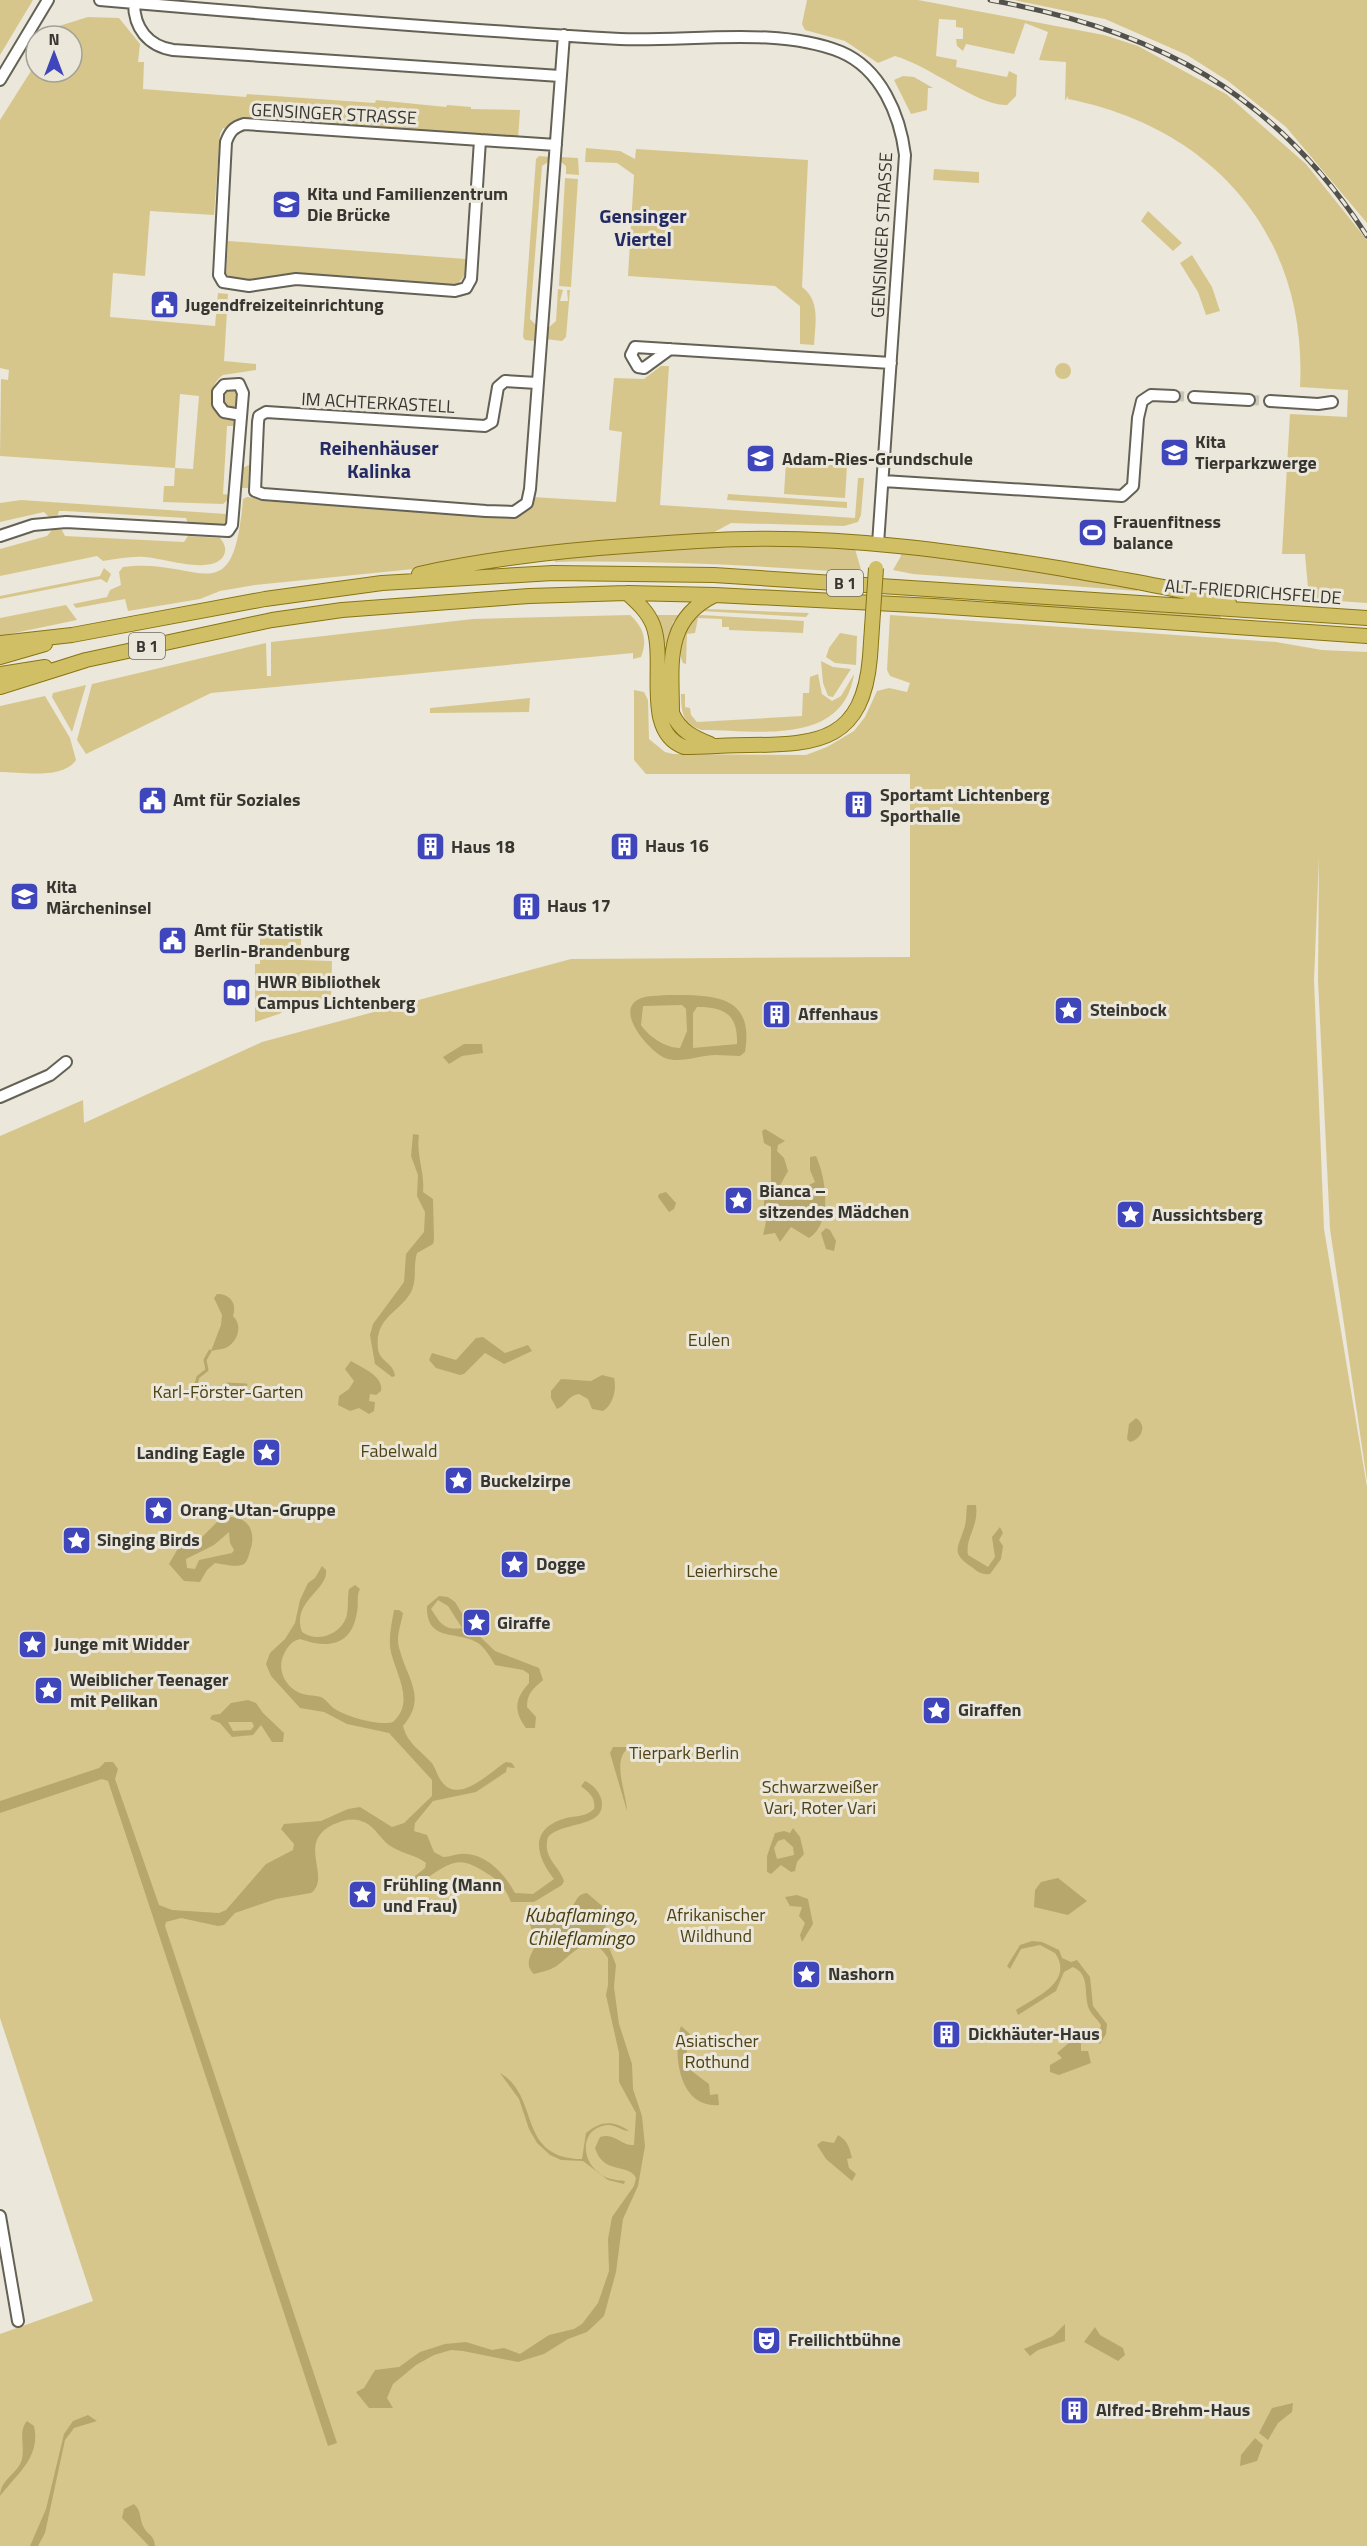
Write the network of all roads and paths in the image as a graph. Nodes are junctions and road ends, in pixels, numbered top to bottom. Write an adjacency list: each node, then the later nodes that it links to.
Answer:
1 (48, 0): 6 (street)
2 (100, 0): 3 (street, GENSINGER STRASSE)
3 (134, 3): 4 (street, GENSINGER STRASSE); 5 (street)
4 (564, 35): 5 (street); 10 (street, GENSINGER STRASSE)
5 (560, 76): 8 (street)
6 (0, 80)
7 (480, 140): 7 (street, GENSINGER STRASSE); 8 (street, GENSINGER STRASSE)
8 (556, 145): 11 (street)
9 (670, 349): 10 (street)
10 (891, 363): 18 (street, GENSINGER STRASSE)
11 (537, 383): 11 (street, IM ACHTERKASTELL)
12 (1174, 396): 18 (street)
13 (1194, 397): 14 (street)
14 (1250, 400)
15 (1270, 401): 16 (street)
16 (1332, 402)
17 (241, 415): 19 (street)
18 (883, 482): 20 (street, GENSINGER STRASSE)
19 (0, 536)
20 (878, 544): 21 (main road); 24 (main road); 33 (main road, bridge)
21 (382, 582): 24 (main road, ALT-FRIEDRICHSFELDE / B 1); 26 (main road, B 1)
22 (627, 593): 23 (main road, B 1); 30 (main road, B 1); 33 (main road)
23 (715, 595): 27 (main road, B 1); 33 (main road)
24 (1251, 609): 25 (main road, ALT-FRIEDRICHSFELDE / B 1)
25 (1367, 618)
26 (72, 634): 28 (main road); 29 (main road, B 1)
27 (1367, 636)
28 (0, 643)
29 (0, 657)
30 (81, 661): 31 (main road, B 1); 32 (main road)
31 (0, 674)
32 (0, 687)
33 (712, 745)
34 (66, 1062): 35 (street)
35 (0, 1097)
36 (0, 2216): 37 (street)
37 (5, 2274): 38 (street)
38 (18, 2321)

